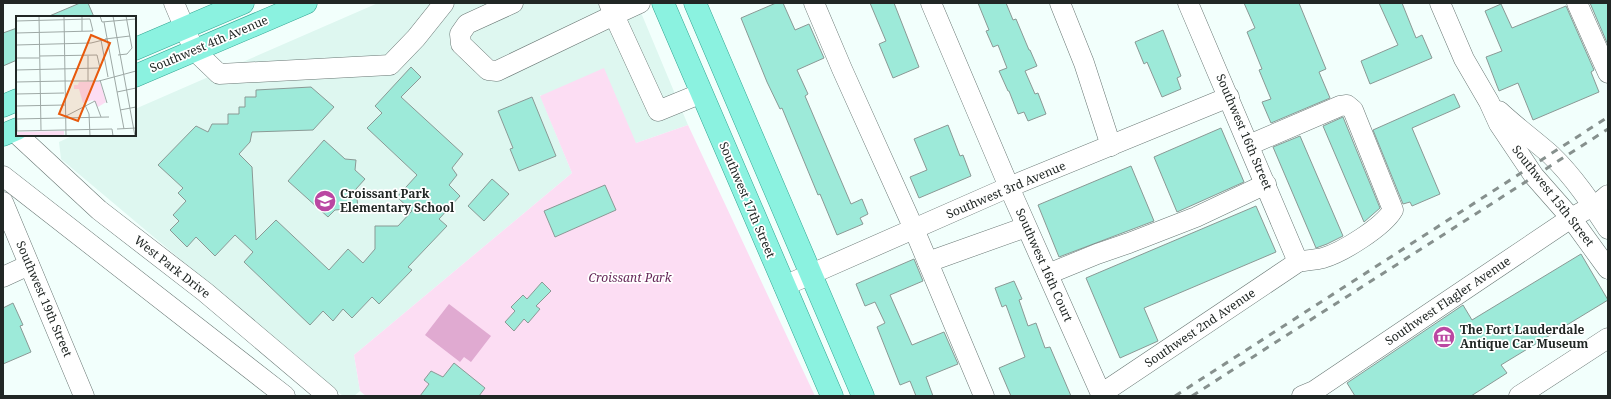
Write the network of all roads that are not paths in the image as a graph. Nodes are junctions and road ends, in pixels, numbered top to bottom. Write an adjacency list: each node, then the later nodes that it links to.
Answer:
1 (174, 3): 16 (street)
2 (243, 3): 16 (main road, Southwest 4th Avenue)
3 (306, 3): 18 (main road, Southwest 4th Avenue)
4 (444, 3): 18 (street)
5 (513, 3): 15 (street)
6 (640, 3): 15 (street)
7 (663, 3): 21 (main road, Southwest 17th Street)
8 (695, 3): 42 (main road)
9 (814, 3): 36 (street)
10 (931, 3): 31 (street, Southwest 16th Court)
11 (1060, 3): 28 (street)
12 (1188, 3): 22 (street, Southwest 16th Street)
13 (1440, 3): 24 (street, Southwest 15th Street)
14 (1577, 3): 19 (street)
15 (612, 9): 21 (street)
16 (185, 28): 17 (main road, Southwest 4th Avenue); 18 (street)
17 (136, 49)
18 (194, 50): 20 (main road, Southwest 4th Avenue)
19 (1608, 73)
20 (136, 76)
21 (702, 93): 45 (main road, Southwest 17th Street)
22 (1229, 97): 27 (street, Southwest 16th Street); 28 (street, Southwest 3rd Avenue)
23 (16, 100): 25 (main road)
24 (1489, 102): 33 (street, Southwest 15th Street); 34 (street, Southwest 15th Street)
25 (3, 106)
26 (16, 136): 52 (street, West Park Drive)
27 (1249, 145): 30 (street, Southwest 16th Street); 39 (street)
28 (1111, 146): 31 (street, Southwest 3rd Avenue)
29 (3, 176): 51 (street)
30 (1266, 184): 39 (street, Southwest 16th Street); 43 (street)
31 (1009, 187): 35 (street, Southwest 16th Court); 36 (street, Southwest 3rd Avenue)
32 (3, 202): 40 (street, Southwest 19th Street)
33 (1598, 203): 34 (street, Southwest Flagler Avenue); 37 (street, Southwest 15th Street)
34 (1571, 218): 41 (street, Southwest 15th Street); 49 (street, Southwest Flagler Avenue)
35 (1026, 227): 38 (street); 43 (street, Southwest 16th Court)
36 (914, 229): 38 (street); 42 (street, Southwest 3rd Avenue)
37 (1608, 229)
38 (928, 262): 55 (street)
39 (1298, 262): 48 (street, Southwest 2nd Avenue)
40 (29, 266): 44 (street); 50 (street, Southwest 19th Street)
41 (1608, 269)
42 (811, 273): 45 (street, Southwest 3rd Avenue); 54 (main road)
43 (1048, 274): 48 (street, Southwest 16th Court)
44 (3, 277)
45 (784, 286): 53 (main road, Southwest 17th Street)
46 (1608, 338): 47 (street)
47 (1529, 393)
48 (1101, 394)
49 (1311, 394)
50 (84, 396)
51 (285, 396)
52 (328, 396)
53 (832, 396)
54 (863, 396)
55 (984, 396)

